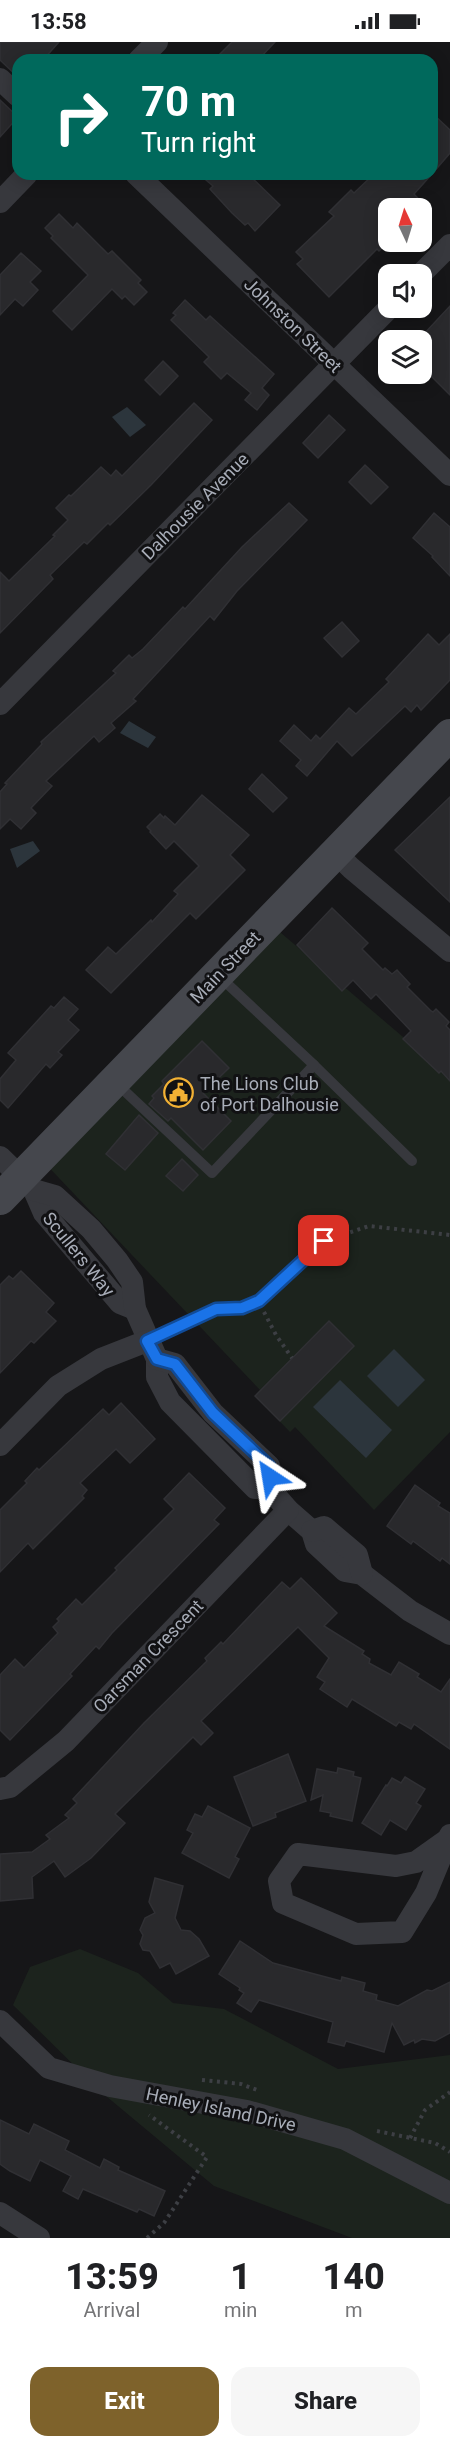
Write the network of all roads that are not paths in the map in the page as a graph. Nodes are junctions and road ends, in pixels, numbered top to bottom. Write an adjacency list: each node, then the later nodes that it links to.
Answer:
1 (157, 42): 2 (street)
2 (145, 54)
3 (0, 79): 4 (street)
4 (12, 90)
5 (21, 180): 7 (street)
6 (142, 180): 11 (street, Johnston Street)
7 (0, 202)
8 (450, 245): 9 (street)
9 (431, 264)
10 (379, 318): 11 (street, Dalhousie Avenue)
11 (334, 364): 12 (street, Johnston Street); 13 (street, Dalhousie Avenue)
12 (450, 474)
13 (0, 704)
14 (450, 735): 15 (main road, Main Street)
15 (336, 852): 16 (street); 17 (main road, Main Street)
16 (450, 951)
17 (218, 975): 18 (lane); 19 (main road, Main Street)
18 (314, 1065): 19 (lane); 20 (lane)
19 (114, 1082): 21 (main road, Main Street)
20 (412, 1161)
21 (18, 1174): 22 (main road, Main Street); 24 (street, Scullers Way)
22 (0, 1199)
23 (324, 1241): 24 (lane)
24 (152, 1350): 25 (street); 26 (street, Scullers Way)
25 (0, 1444)
26 (288, 1510): 27 (street, Scullers Way); 28 (street, Oarsman Crescent)
27 (450, 1634)
28 (0, 1790)
29 (448, 1838): 29 (street)
30 (0, 2021): 31 (street, Henley Island Drive)
31 (450, 2193)
32 (0, 2213): 33 (street)
33 (39, 2238)

